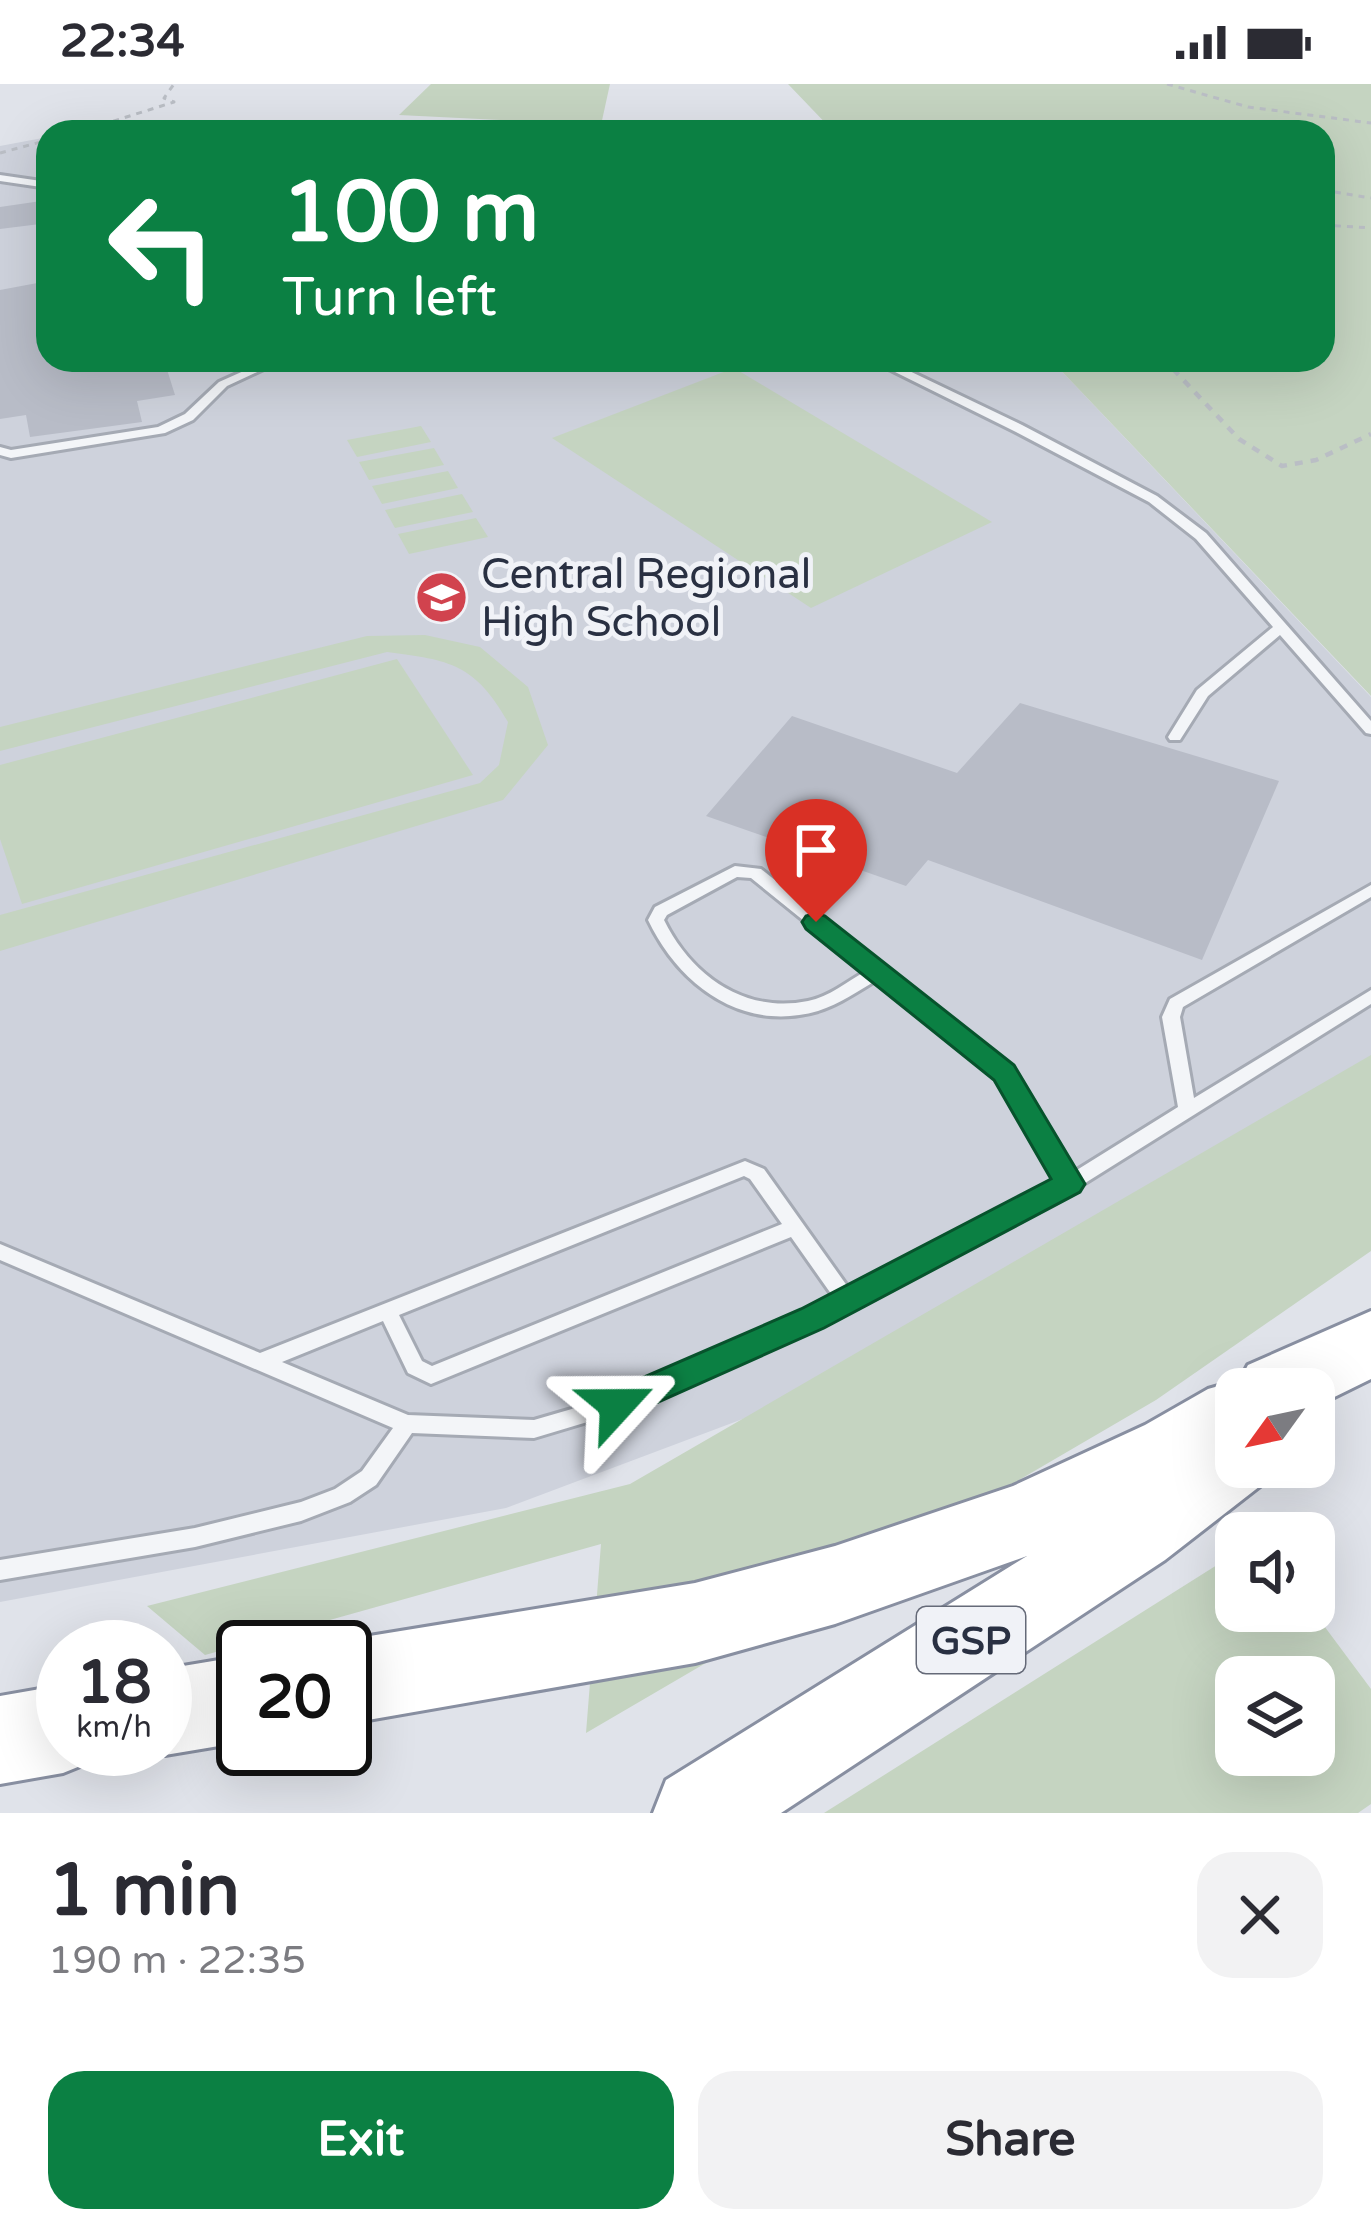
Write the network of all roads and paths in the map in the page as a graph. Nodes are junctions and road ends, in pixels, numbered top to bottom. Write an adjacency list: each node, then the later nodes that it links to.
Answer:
1 (174, 84): 3 (path)
2 (1167, 84): 4 (path)
3 (119, 120)
4 (1371, 123)
5 (36, 143): 6 (path)
6 (0, 153)
7 (0, 178): 8 (lane)
8 (36, 183)
9 (1335, 192): 10 (path)
10 (1371, 198)
11 (1335, 226): 12 (path)
12 (1371, 228)
13 (250, 372): 17 (lane)
14 (903, 372): 18 (lane)
15 (1177, 372): 16 (path)
16 (1371, 434)
17 (0, 451)
18 (1280, 627): 19 (lane); 20 (lane)
19 (1371, 730)
20 (1174, 737)
21 (1371, 890): 24 (lane)
22 (877, 972): 22 (lane); 25 (lane)
23 (1371, 996): 24 (lane)
24 (1187, 1110): 25 (lane)
25 (1070, 1184): 28 (lane)
26 (795, 1227): 28 (lane); 29 (lane); 29 (lane)
27 (0, 1252): 32 (lane)
28 (847, 1301): 35 (lane)
29 (386, 1310): 32 (lane)
30 (1371, 1342): 33 (highway)
31 (1371, 1357): 34 (highway)
32 (262, 1361): 35 (lane)
33 (1318, 1368)
34 (1335, 1384)
35 (407, 1424): 38 (lane)
36 (1215, 1425): 39 (highway)
37 (1215, 1474): 42 (highway, GSP)
38 (0, 1570)
39 (372, 1677)
40 (36, 1734): 41 (highway)
41 (0, 1740)
42 (699, 1813)

